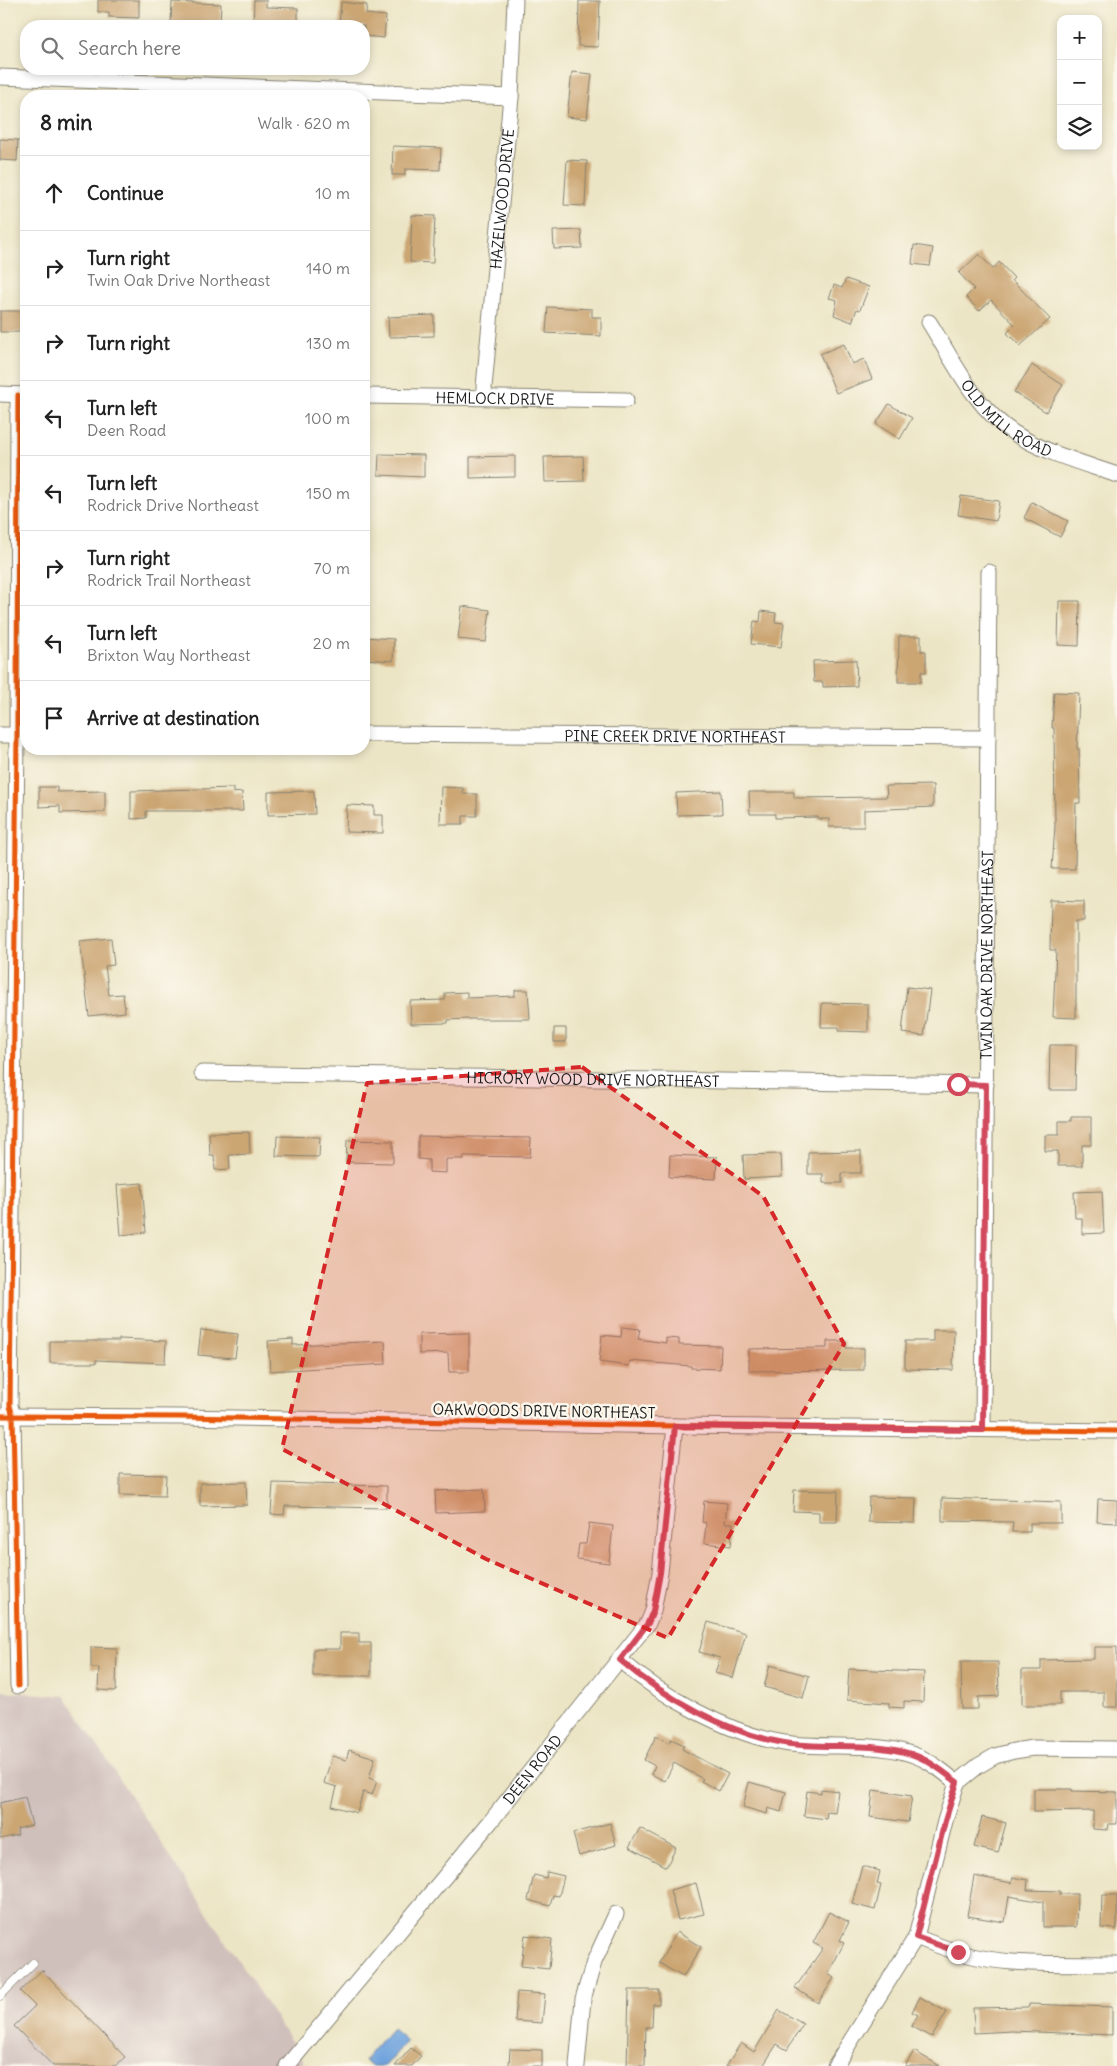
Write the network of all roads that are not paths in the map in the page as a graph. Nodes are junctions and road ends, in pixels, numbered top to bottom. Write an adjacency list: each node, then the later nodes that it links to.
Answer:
1 (515, 0): 5 (street, HAZELWOOD DRIVE)
2 (0, 77): 3 (street)
3 (332, 90)
4 (370, 91): 5 (street)
5 (511, 97): 10 (street, HAZELWOOD DRIVE)
6 (929, 322): 12 (street, OLD MILL ROAD)
7 (0, 394): 8 (street)
8 (20, 395)
9 (370, 396): 10 (street, HEMLOCK DRIVE)
10 (485, 397): 11 (street, HEMLOCK DRIVE)
11 (626, 400)
12 (1117, 475)
13 (989, 572): 17 (street, TWIN OAK DRIVE NORTHEAST)
14 (370, 734): 17 (street, PINE CREEK DRIVE NORTHEAST)
15 (0, 735): 16 (street)
16 (20, 735)
17 (988, 738): 21 (street, TWIN OAK DRIVE NORTHEAST)
18 (21, 755): 20 (street)
19 (202, 1073): 21 (street, HICKORY WOOD DRIVE NORTHEAST)
20 (6, 1074): 22 (street)
21 (986, 1085): 24 (street, TWIN OAK DRIVE NORTHEAST)
22 (7, 1416): 23 (street, OAKWOODS DRIVE NORTHEAST); 27 (street)
23 (675, 1426): 24 (street, OAKWOODS DRIVE NORTHEAST); 26 (street, DEEN ROAD)
24 (983, 1430): 25 (street, OAKWOODS DRIVE NORTHEAST)
25 (1117, 1431)
26 (620, 1660): 29 (street); 35 (street, DEEN ROAD)
27 (18, 1686)
28 (1117, 1749): 29 (street)
29 (957, 1782): 31 (street)
30 (616, 1914): 36 (street)
31 (916, 1937): 33 (street); 37 (street)
32 (32, 1963): 34 (lane)
33 (1117, 1964)
34 (0, 1996)
35 (287, 2066)
36 (578, 2066)
37 (835, 2066)

